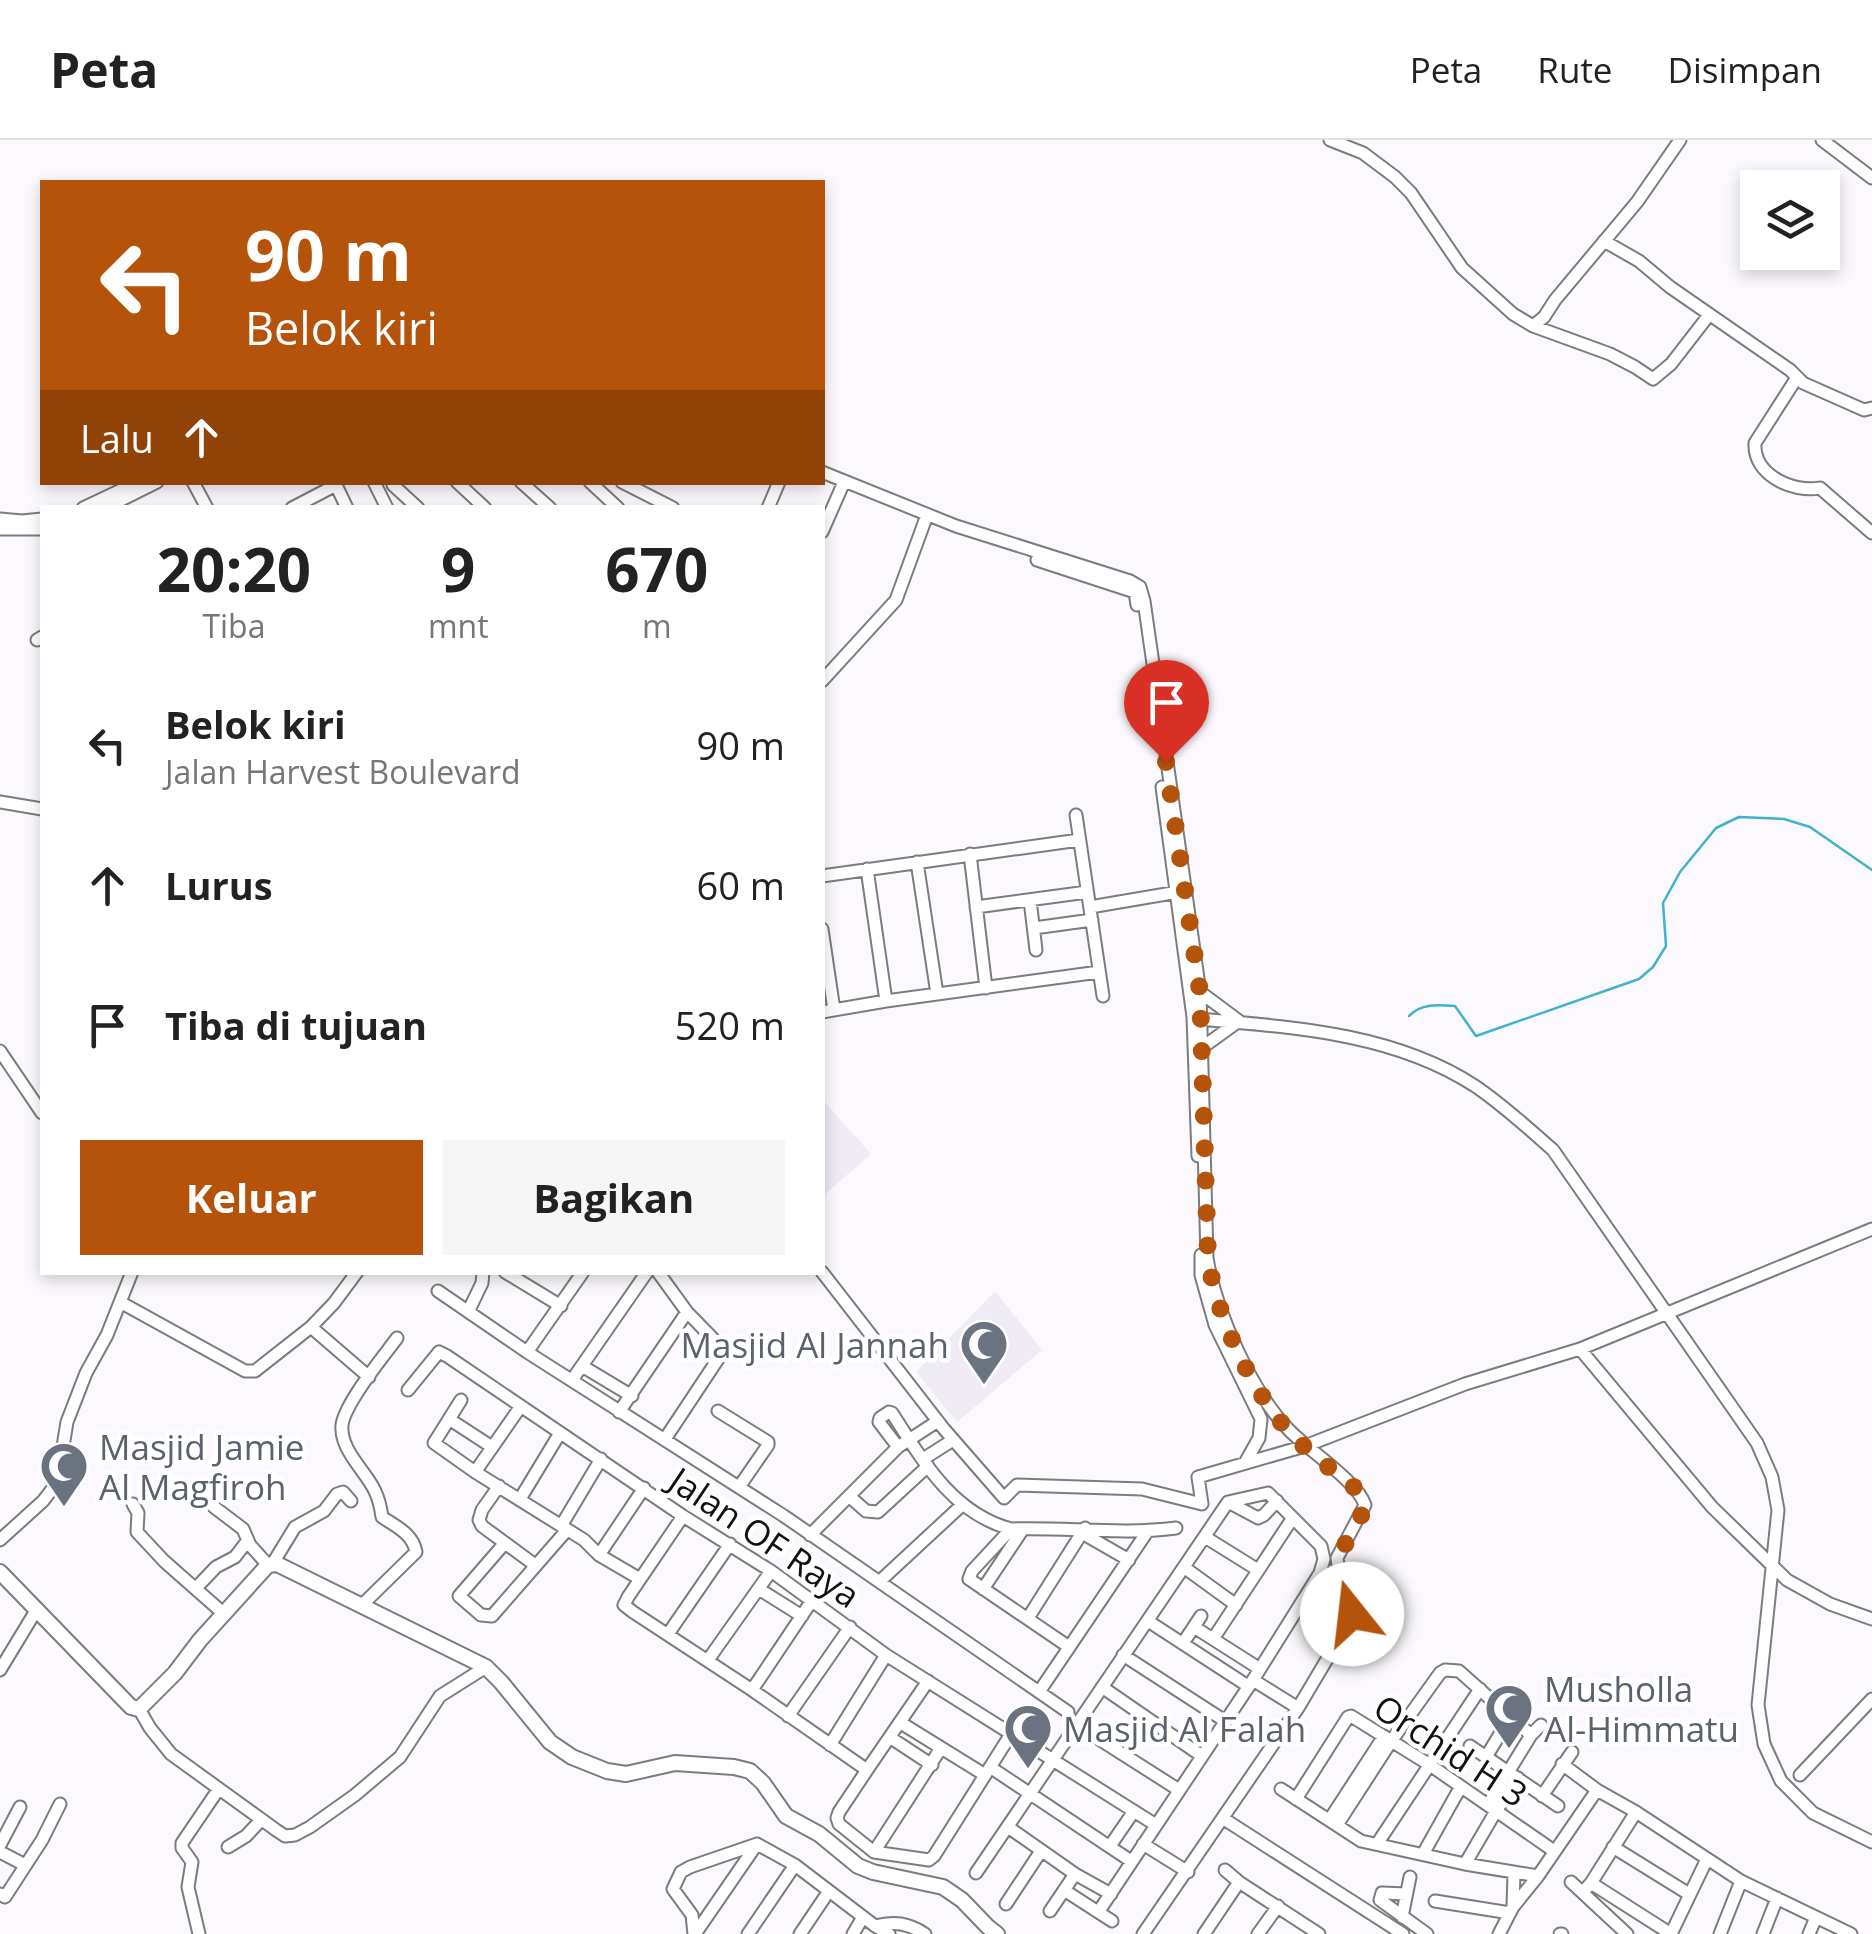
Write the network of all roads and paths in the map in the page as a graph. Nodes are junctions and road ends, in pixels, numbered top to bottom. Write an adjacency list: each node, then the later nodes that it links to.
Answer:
1 (1330, 140): 7 (street)
2 (1680, 140): 5 (street)
3 (1822, 140): 4 (street)
4 (1872, 178)
5 (1604, 241): 6 (street); 7 (street)
6 (1709, 315): 7 (street); 8 (street)
7 (1534, 326)
8 (1796, 379): 9 (street); 34 (street)
9 (1872, 408)
10 (825, 477): 19 (street)
11 (132, 485): 20 (street)
12 (152, 485): 21 (street)
13 (336, 485): 22 (street)
14 (393, 485): 23 (street)
15 (460, 485): 24 (street)
16 (525, 485): 25 (street)
17 (593, 485): 26 (street)
18 (628, 485): 27 (street)
19 (843, 485): 28 (street); 31 (street)
20 (89, 505)
21 (111, 505)
22 (298, 505)
23 (416, 505)
24 (482, 505)
25 (547, 505)
26 (615, 505)
27 (666, 505)
28 (926, 518): 35 (street); 45 (street)
29 (40, 519): 30 (street)
30 (0, 520)
31 (825, 525)
32 (0, 529): 33 (street)
33 (40, 529)
34 (1872, 533)
35 (825, 677)
36 (0, 802): 37 (street)
37 (40, 809)
38 (1076, 815): 39 (street)
39 (1080, 840): 40 (street); 44 (street)
40 (970, 854): 41 (street); 47 (street)
41 (917, 862): 42 (street); 55 (street)
42 (867, 869): 43 (street); 57 (street)
43 (825, 876)
44 (1087, 892): 46 (street); 48 (street)
45 (1182, 892): 48 (street); 54 (street); 59 (street)
46 (1030, 900): 47 (street); 49 (street)
47 (976, 907): 53 (street)
48 (1091, 914): 49 (street); 52 (street)
49 (1034, 928): 50 (street)
50 (1036, 950)
51 (825, 970): 58 (street)
52 (1100, 972): 53 (street); 56 (street)
53 (986, 988): 55 (street)
54 (1200, 992): 59 (street); 60 (street)
55 (937, 994): 57 (street)
56 (1103, 996)
57 (886, 1001): 58 (street)
58 (828, 1011)
59 (1198, 1019): 60 (street); 61 (street); 95 (street)
60 (1239, 1022): 61 (street); 78 (street)
61 (1203, 1047): 93 (street)
62 (0, 1051): 63 (street)
63 (40, 1110)
64 (1872, 1229): 78 (street)
65 (131, 1275): 74 (street)
66 (355, 1275): 79 (street)
67 (483, 1275): 76 (street)
68 (510, 1275): 75 (street)
69 (581, 1275): 75 (street)
70 (645, 1275): 83 (street)
71 (660, 1275): 77 (street)
72 (824, 1275): 94 (street)
73 (438, 1290): 76 (street)
74 (120, 1302): 79 (street); 127 (street)
75 (561, 1306): 82 (street)
76 (469, 1310): 82 (street)
77 (688, 1312): 87 (street); 97 (street)
78 (1667, 1313): 81 (street); 135 (street)
79 (311, 1327): 84 (street)
80 (397, 1338): 84 (street)
81 (1580, 1349): 100 (street); 135 (street)
82 (527, 1352): 85 (street)
83 (582, 1366): 85 (street); 87 (street)
84 (369, 1376): 147 (street)
85 (572, 1380): 91 (street)
86 (408, 1390): 89 (street, Jalan OF Raya)
87 (632, 1396): 91 (street)
88 (461, 1400): 92 (street)
89 (520, 1406): 96 (street, Jalan OF Raya); 101 (street)
90 (718, 1411): 108 (street)
91 (619, 1412): 97 (street)
92 (449, 1419): 101 (street); 106 (street)
93 (1280, 1420): 95 (street); 100 (street)
94 (938, 1421): 98 (street); 99 (street)
95 (1261, 1426): 105 (street)
96 (560, 1433): 103 (street, Jalan OF Raya); 111 (street)
97 (665, 1439): 108 (street)
98 (953, 1440): 104 (street); 105 (street)
99 (910, 1441): 102 (street); 102 (street); 104 (street)
100 (1305, 1446): 105 (street); 171 (street)
101 (492, 1447): 106 (street)
102 (898, 1447): 110 (street)
103 (601, 1459): 109 (street, Jalan OF Raya); 120 (street)
104 (926, 1462): 110 (street); 116 (street)
105 (1245, 1463)
106 (475, 1472): 107 (street)
107 (499, 1486): 111 (street); 129 (street)
108 (740, 1487): 125 (street)
109 (644, 1488): 118 (street, Jalan OF Raya); 131 (street)
110 (850, 1497): 125 (street)
111 (520, 1500): 120 (street)
112 (351, 1501): 133 (street)
113 (1277, 1501): 114 (street); 114 (street); 119 (street)
114 (1228, 1502): 126 (street)
115 (133, 1504): 142 (street)
116 (962, 1504): 122 (street); 141 (street)
117 (214, 1507): 128 (street)
118 (683, 1516): 130 (street, Jalan OF Raya); 140 (street)
119 (1292, 1519): 138 (street); 164 (street)
120 (564, 1528): 131 (street); 134 (street)
121 (1176, 1528): 124 (street)
122 (1017, 1529): 123 (street); 144 (street); 144 (street)
123 (1083, 1531): 124 (street); 132 (street); 151 (street)
124 (1147, 1532): 132 (street)
125 (810, 1535): 141 (street)
126 (1205, 1537): 136 (street); 138 (street)
127 (0, 1540)
128 (248, 1540): 133 (street); 142 (street)
129 (504, 1544): 134 (street); 134 (street)
130 (730, 1544): 137 (street, Jalan OF Raya); 155 (street)
131 (599, 1555): 140 (street)
132 (1128, 1560): 158 (street)
133 (270, 1564): 147 (street); 149 (street)
134 (535, 1566)
135 (1773, 1566): 152 (street); 216 (street)
136 (1185, 1568): 146 (street); 153 (street)
137 (771, 1570): 143 (street); 145 (street, Jalan OF Raya)
138 (1258, 1570): 146 (street)
139 (0, 1572): 148 (street)
140 (640, 1579): 155 (street)
141 (880, 1581): 169 (street)
142 (196, 1588): 149 (street)
143 (759, 1589): 150 (street); 161 (street)
144 (983, 1589): 151 (street)
145 (813, 1600): 150 (street); 154 (street, Jalan OF Raya)
146 (1236, 1605): 156 (street)
147 (360, 1606): 162 (street)
148 (37, 1608): 163 (street); 172 (street)
149 (223, 1613): 172 (street)
150 (802, 1616): 168 (street)
151 (1028, 1618): 158 (street)
152 (1872, 1619)
153 (1148, 1621): 157 (street); 160 (street)
154 (850, 1628): 159 (street, Jalan OF Raya); 174 (street)
155 (668, 1634): 161 (street)
156 (1213, 1640): 157 (street); 164 (street)
157 (1183, 1644): 164 (street)
158 (1069, 1647): 169 (street)
159 (886, 1655): 165 (street, Jalan OF Raya); 182 (street)
160 (1123, 1655): 166 (street); 176 (street)
161 (708, 1660): 168 (street)
162 (486, 1667): 211 (street); 271 (street)
163 (0, 1670)
164 (1254, 1678): 171 (street); 176 (street)
165 (928, 1681): 177 (street); 179 (street, Jalan OF Raya)
166 (1102, 1686): 178 (street); 186 (street)
167 (1480, 1688): 175 (street); 181 (street); 191 (street)
168 (752, 1690): 174 (street)
169 (1039, 1692): 173 (street)
170 (1872, 1698): 194 (street)
171 (1298, 1708): 210 (street)
172 (139, 1709): 197 (street)
173 (1068, 1712)
174 (788, 1716): 182 (street)
175 (1511, 1716): 187 (street); 195 (street)
176 (1225, 1721): 186 (street)
177 (901, 1723): 180 (street); 184 (street)
178 (1077, 1725): 188 (street); 198 (street)
179 (1011, 1734): 188 (street, Jalan OF Raya); 193 (street)
180 (891, 1738): 189 (street); 192 (street)
181 (1388, 1738): 191 (street, Orchid H 3); 203 (street, Orchid H 3); 212 (street)
182 (830, 1744): 192 (street)
183 (1470, 1746): 187 (street)
184 (941, 1748): 189 (street); 193 (street)
185 (1572, 1752): 190 (street)
186 (1202, 1756): 198 (street)
187 (1486, 1757): 195 (street)
188 (1053, 1759): 201 (street); 208 (street, Jalan OF Raya)
189 (932, 1764): 227 (street)
190 (1562, 1764): 200 (street); 202 (street)
191 (1430, 1765): 196 (street, Orchid H 3); 220 (street)
192 (868, 1770): 227 (street)
193 (988, 1771): 201 (street); 227 (street)
194 (1800, 1775)
195 (1513, 1776): 202 (street); 207 (street)
196 (1460, 1788): 207 (street, Orchid H 3); 228 (street)
197 (218, 1790): 211 (street); 264 (street)
198 (1180, 1790): 213 (street)
199 (1282, 1790): 203 (street)
200 (1597, 1790): 209 (street); 225 (street)
201 (1031, 1793): 214 (street); 221 (street)
202 (1542, 1796): 205 (street)
203 (1296, 1799): 212 (street)
204 (60, 1804): 233 (street)
205 (1558, 1806)
206 (20, 1808): 215 (street)
207 (1492, 1808): 225 (street, Orchid H 3); 231 (street)
208 (1134, 1811): 213 (street, Jalan OF Raya); 221 (street)
209 (1636, 1812): 222 (street); 229 (street)
210 (1224, 1819): 235 (street); 263 (street)
211 (261, 1820): 223 (street)
212 (1333, 1822): 220 (street)
213 (1156, 1825): 219 (street)
214 (1008, 1827): 224 (street); 237 (street)
215 (4, 1832): 217 (street)
216 (1872, 1842)
217 (0, 1844)
218 (757, 1844): 232 (street); 265 (street); 265 (street)
219 (1144, 1844): 230 (street); 235 (street)
220 (1377, 1844): 228 (street)
221 (1110, 1846): 230 (street)
222 (1613, 1847): 244 (street); 250 (street)
223 (228, 1848)
224 (1041, 1851): 238 (street); 253 (street)
225 (1554, 1851): 239 (street)
226 (0, 1852): 233 (street)
227 (874, 1852)
228 (1423, 1854): 231 (street)
229 (1708, 1858): 241 (street); 250 (street)
230 (1131, 1861): 248 (street)
231 (1465, 1864): 236 (street)
232 (795, 1865): 246 (street); 266 (street)
233 (25, 1866): 247 (street)
234 (1225, 1870): 242 (street)
235 (1188, 1872): 272 (street)
236 (1514, 1872): 239 (street); 255 (street)
237 (976, 1873)
238 (1074, 1874): 245 (street); 248 (street)
239 (1538, 1876): 255 (street)
240 (1410, 1877): 249 (street)
241 (1741, 1880): 251 (street); 280 (street)
242 (1239, 1882): 254 (street); 273 (street)
243 (1571, 1882): 244 (street)
244 (1587, 1887): 278 (street); 279 (street)
245 (1064, 1890): 256 (street); 257 (street)
246 (829, 1891): 259 (street); 267 (street)
247 (0, 1894)
248 (1110, 1894): 257 (street)
249 (1406, 1894): 258 (street); 258 (street)
250 (1689, 1894): 279 (street)
251 (1778, 1898): 260 (street); 281 (street)
252 (1435, 1901): 255 (street)
253 (1006, 1904)
254 (1278, 1906): 274 (street); 275 (street)
255 (1512, 1910): 277 (street)
256 (1050, 1911)
257 (1099, 1912): 261 (street)
258 (1402, 1917): 276 (street)
259 (863, 1918): 262 (street); 268 (street)
260 (1816, 1918): 282 (street); 283 (street)
261 (1112, 1920)
262 (875, 1926): 269 (street); 270 (street)
263 (1395, 1932)
264 (199, 1934)
265 (694, 1934)
266 (748, 1934)
267 (800, 1934)
268 (853, 1934)
269 (889, 1934)
270 (925, 1934)
271 (997, 1934)
272 (1143, 1934)
273 (1204, 1934)
274 (1258, 1934)
275 (1320, 1934)
276 (1427, 1934)
277 (1499, 1934)
278 (1627, 1934)
279 (1671, 1934)
280 (1720, 1934)
281 (1763, 1934)
282 (1809, 1934)
283 (1851, 1934)

